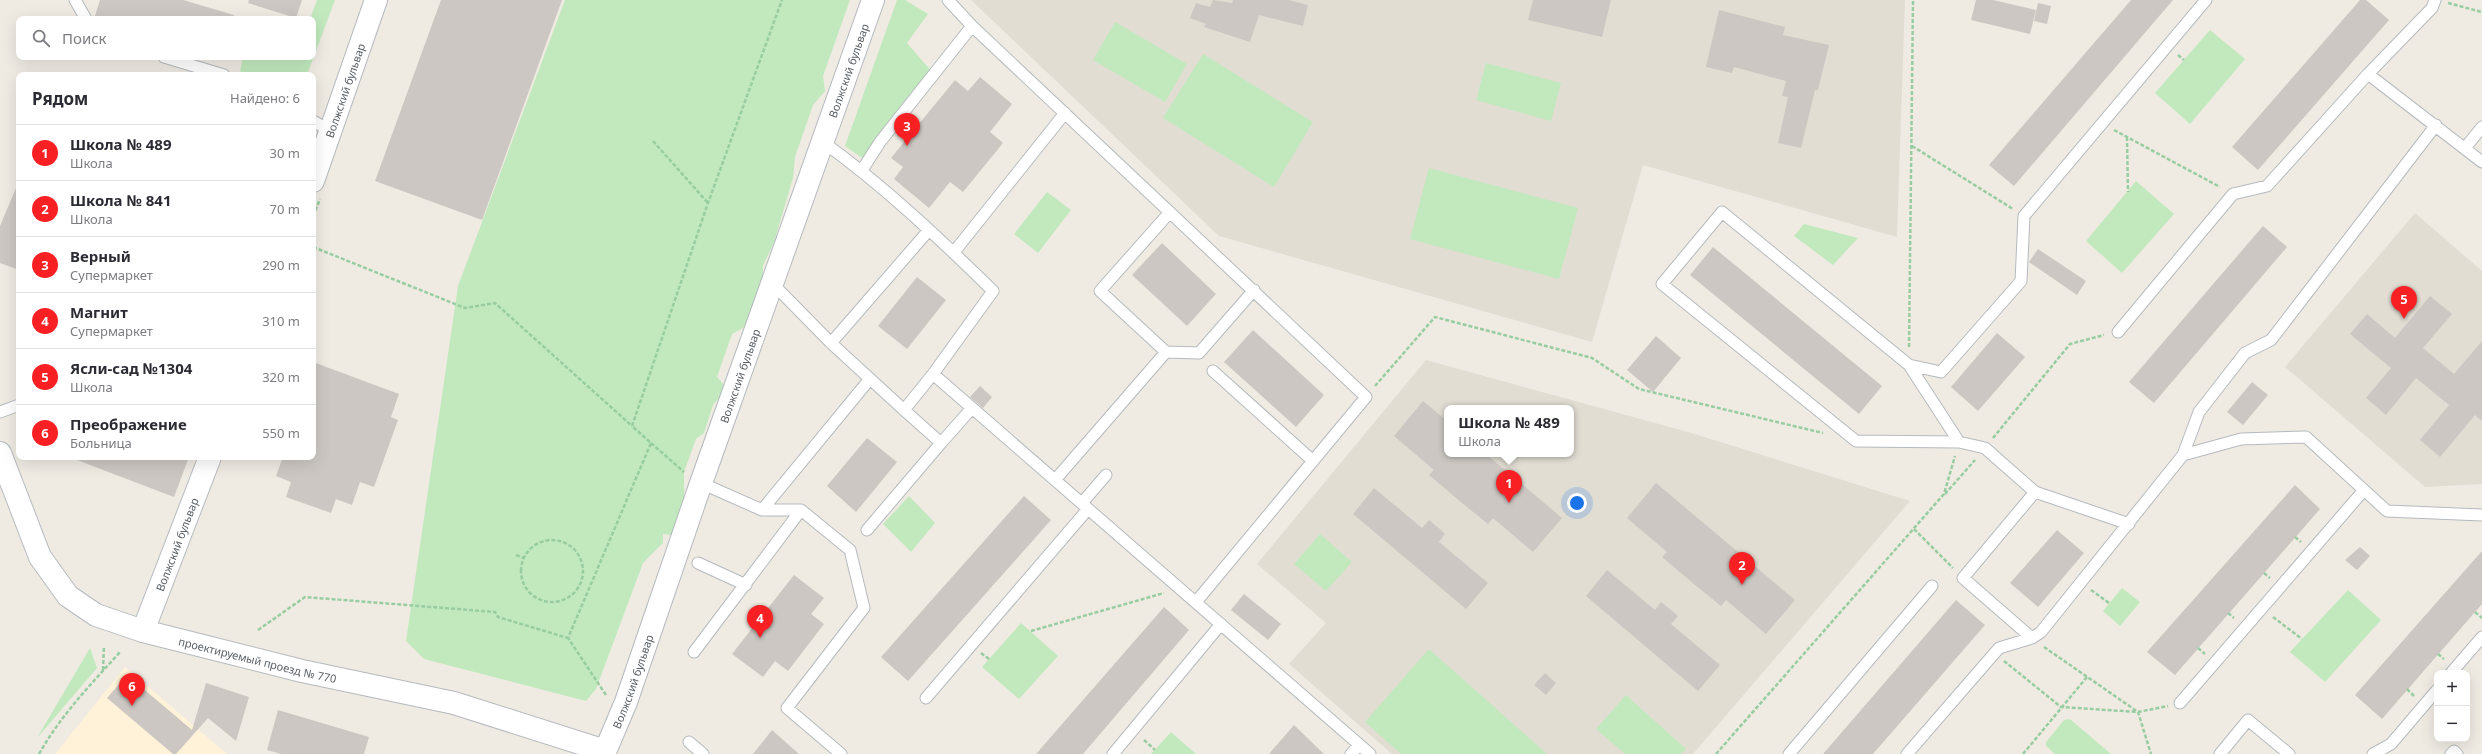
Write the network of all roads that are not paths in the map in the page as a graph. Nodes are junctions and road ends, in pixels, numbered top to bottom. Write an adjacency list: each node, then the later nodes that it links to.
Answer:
1 (75, 0): 7 (lane)
2 (376, 0): 16 (street, Волжский бульвар)
3 (873, 0): 17 (street, Волжский бульвар)
4 (948, 0): 8 (lane)
5 (2206, 0): 30 (lane)
6 (2440, 1): 11 (lane)
7 (84, 16)
8 (972, 26): 12 (lane); 20 (lane)
9 (174, 60): 10 (lane)
10 (214, 72)
11 (2368, 74): 14 (lane); 27 (lane)
12 (1065, 113): 22 (lane); 24 (lane)
13 (316, 123): 16 (lane)
14 (2436, 125): 18 (lane); 41 (lane)
15 (2482, 127): 18 (lane)
16 (332, 132): 21 (street, Волжский бульвар)
17 (823, 142): 20 (lane); 25 (street, Волжский бульвар)
18 (2465, 148): 19 (lane)
19 (2482, 162)
20 (862, 170): 23 (lane)
21 (316, 173)
22 (1170, 212): 26 (lane); 29 (lane)
23 (929, 230): 24 (lane); 28 (lane)
24 (954, 252): 32 (lane)
25 (772, 283): 28 (lane); 45 (street, Волжский бульвар)
26 (1254, 290): 29 (lane); 43 (lane)
27 (2118, 332)
28 (831, 343): 33 (lane)
29 (1166, 352): 46 (lane)
30 (1909, 365): 38 (lane); 38 (lane)
31 (1213, 371): 43 (lane)
32 (933, 374): 35 (lane); 36 (lane)
33 (869, 380): 36 (lane); 50 (lane)
34 (16, 407): 37 (lane)
35 (972, 408): 39 (lane); 46 (lane)
36 (904, 410): 39 (lane)
37 (0, 412)
38 (1959, 442): 48 (lane)
39 (941, 443): 54 (lane)
40 (0, 454): 60 (street, проектируемый проезд № 770)
41 (2183, 455): 47 (lane); 53 (lane)
42 (209, 460): 60 (street, Волжский бульвар)
43 (1313, 461): 58 (lane)
44 (1106, 475): 49 (lane)
45 (692, 478): 50 (lane); 70 (street, Волжский бульвар)
46 (1055, 480): 49 (lane)
47 (2364, 490): 52 (lane); 67 (lane)
48 (2035, 492): 53 (lane); 62 (lane)
49 (1085, 506): 58 (lane); 66 (lane)
50 (762, 510): 51 (lane)
51 (801, 510): 56 (lane); 72 (lane)
52 (2482, 515)
53 (2129, 524): 62 (lane)
54 (867, 530)
55 (698, 563): 56 (lane)
56 (746, 585): 63 (lane)
57 (1932, 586): 76 (lane)
58 (1196, 602): 59 (lane)
59 (1221, 624): 69 (lane); 73 (lane)
60 (144, 631): 70 (street, проектируемый проезд № 770)
61 (2482, 637): 64 (lane)
62 (2032, 638): 77 (lane)
63 (694, 652)
64 (2454, 670)
65 (2434, 694): 80 (lane)
66 (926, 698)
67 (2180, 704)
68 (689, 742): 71 (lane)
69 (1359, 745): 74 (lane); 75 (lane)
70 (607, 753)
71 (703, 754)
72 (841, 754)
73 (1113, 754)
74 (1351, 754)
75 (1370, 754)
76 (1789, 754)
77 (1908, 754)
78 (2220, 754): 79 (lane)
79 (2289, 754)
80 (2373, 754)
81 (2451, 754): 82 (lane)
82 (2457, 754)

